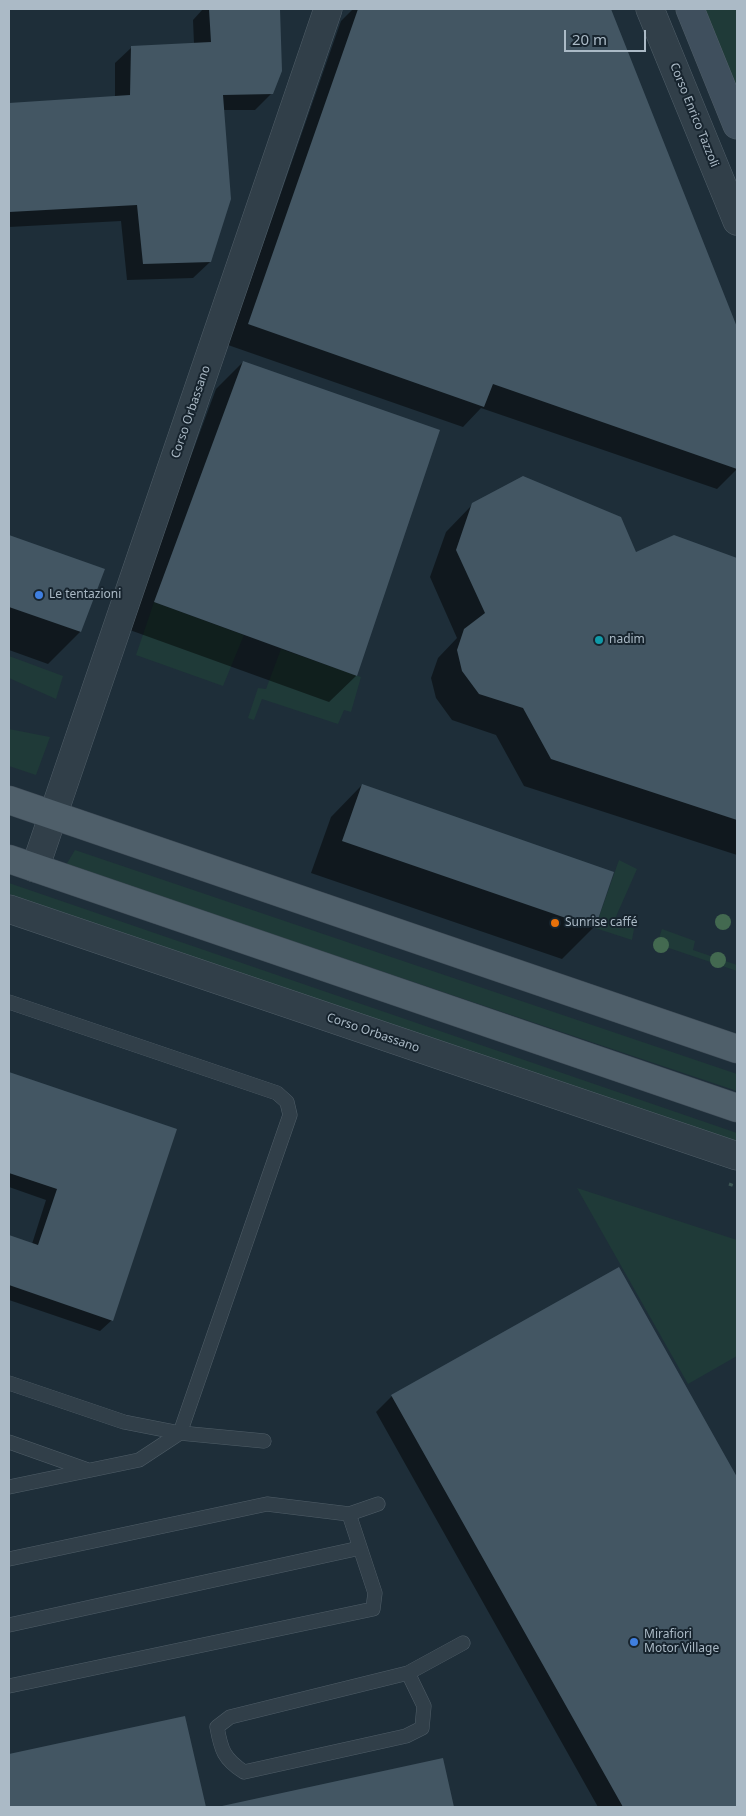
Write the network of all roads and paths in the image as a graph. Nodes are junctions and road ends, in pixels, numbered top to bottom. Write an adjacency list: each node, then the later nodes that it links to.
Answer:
1 (328, 9): 7 (street, Corso Orbassano)
2 (650, 9): 5 (street, Corso Enrico Tazzoli)
3 (690, 9): 4 (street)
4 (737, 125)
5 (737, 221)
6 (9, 800): 7 (main road)
7 (52, 815): 9 (street, Corso Orbassano); 12 (main road)
8 (9, 860): 9 (main road)
9 (35, 868): 13 (main road)
10 (9, 909): 14 (street, Corso Orbassano)
11 (9, 1002): 16 (lane)
12 (737, 1049)
13 (737, 1108)
14 (737, 1156)
15 (9, 1383): 16 (lane)
16 (180, 1433): 17 (lane); 19 (lane)
17 (264, 1441)
18 (9, 1442): 19 (lane)
19 (89, 1470): 20 (lane)
20 (9, 1487)
21 (378, 1504): 22 (lane)
22 (349, 1514): 23 (lane); 24 (lane)
23 (360, 1548): 25 (lane); 28 (lane)
24 (9, 1559)
25 (9, 1625)
26 (462, 1643): 27 (lane)
27 (408, 1672): 27 (lane)
28 (9, 1686)

